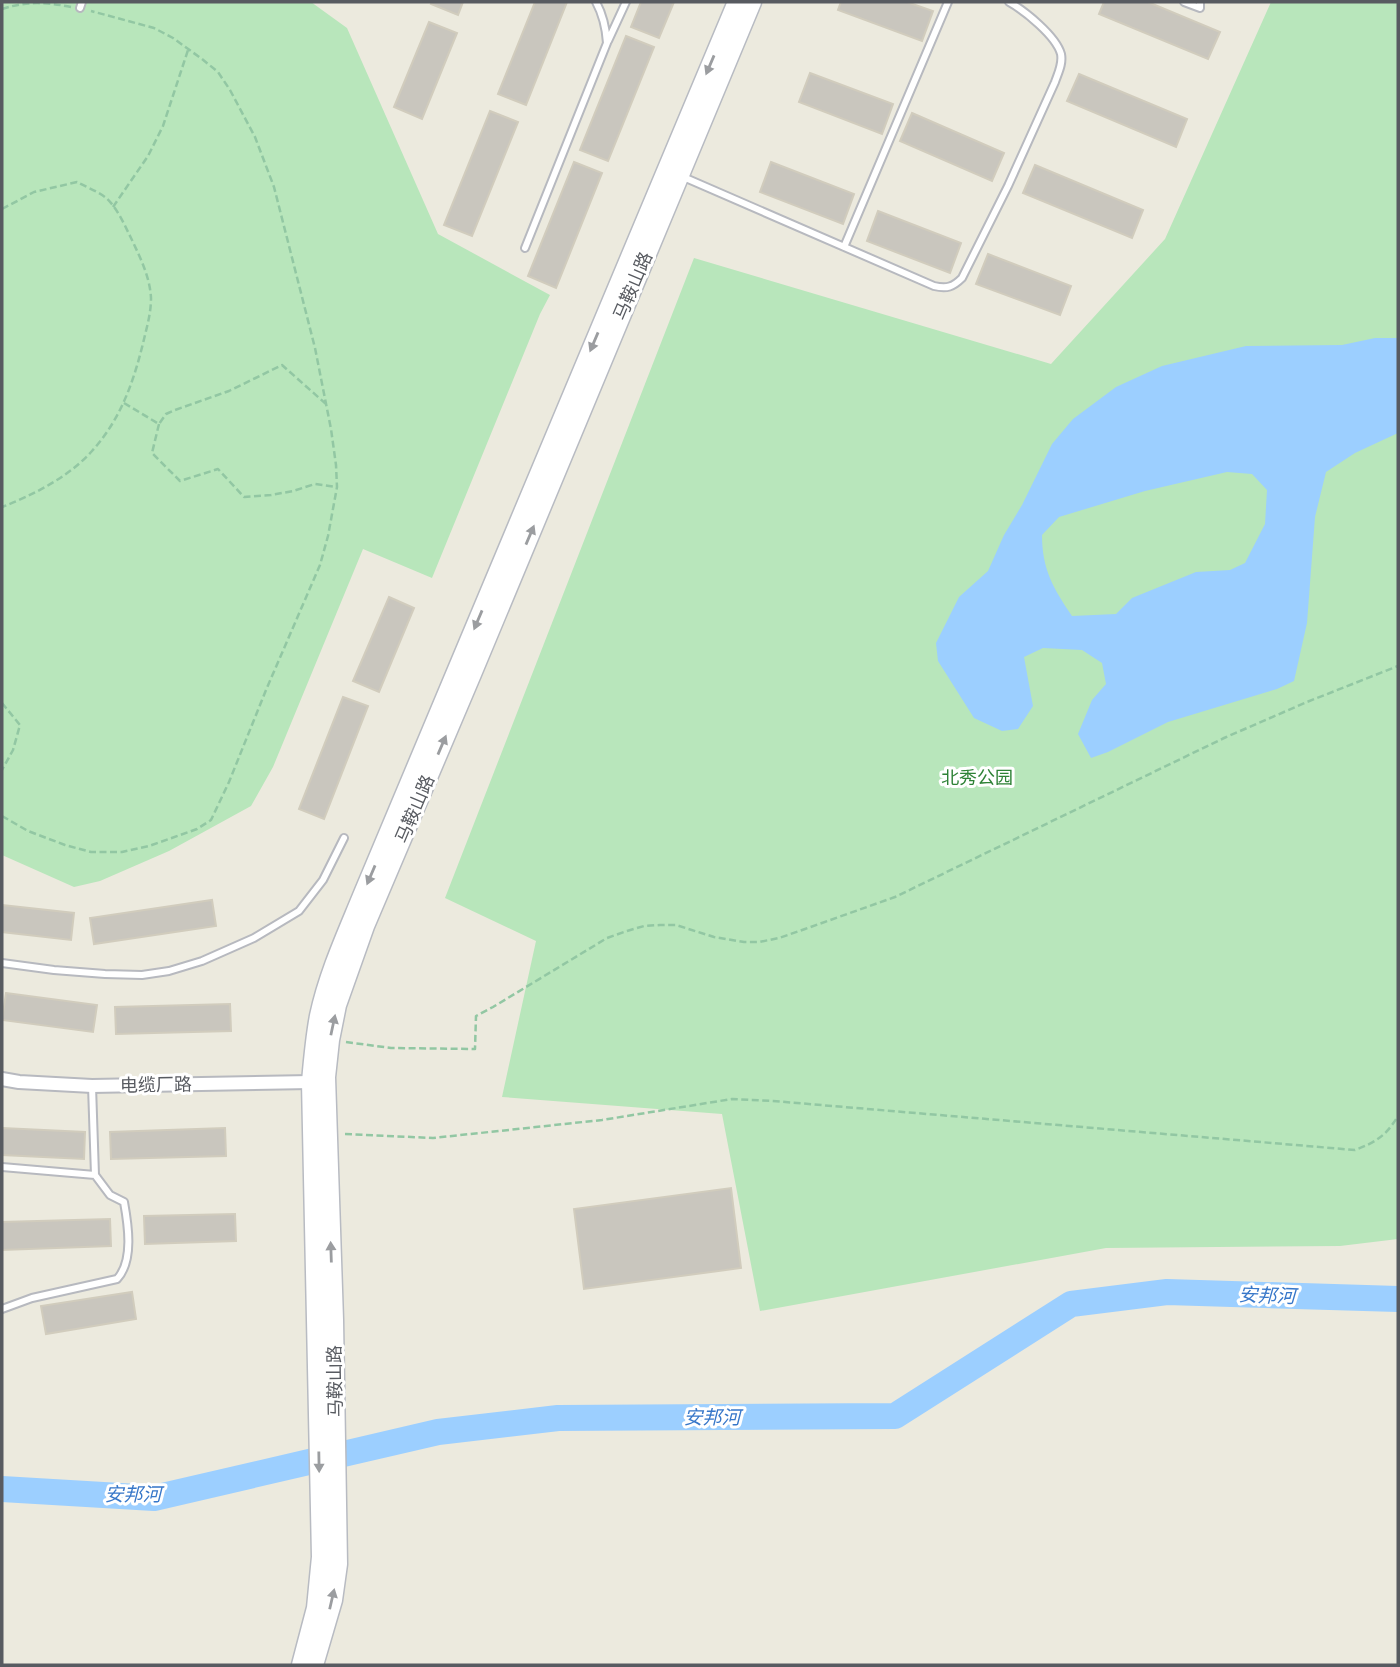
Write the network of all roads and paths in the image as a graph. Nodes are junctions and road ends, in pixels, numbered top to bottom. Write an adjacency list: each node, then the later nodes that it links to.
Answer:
1 (596, 2): 11 (lane)
2 (626, 2): 11 (lane)
3 (737, 2): 31 (main road, 马鞍山路, one-way to 31)
4 (752, 2): 13 (main road, 马鞍山路)
5 (948, 2): 17 (lane)
6 (1009, 2): 17 (lane)
7 (1184, 2): 8 (lane)
8 (1200, 2)
9 (81, 5): 10 (path); 12 (path)
10 (2, 9)
11 (607, 43): 16 (lane)
12 (188, 49): 14 (path); 19 (path)
13 (680, 175): 17 (lane); 29 (main road, 马鞍山路, one-way to 13)
14 (113, 207): 15 (path); 18 (path)
15 (2, 209)
16 (525, 247)
17 (844, 247)
18 (124, 403): 20 (path); 22 (path)
19 (327, 405): 20 (path); 21 (path)
20 (159, 424): 21 (path)
21 (337, 487): 26 (path)
22 (2, 507)
23 (1398, 666): 29 (path)
24 (2, 703): 25 (path)
25 (2, 770)
26 (2, 816)
27 (344, 838): 28 (lane)
28 (2, 963)
29 (330, 1040): 34 (main road, 马鞍山路)
30 (2, 1079): 32 (street, 电缆厂路)
31 (311, 1082): 32 (street, 电缆厂路); 38 (main road, 马鞍山路)
32 (92, 1086): 36 (lane)
33 (1398, 1116): 34 (path)
34 (328, 1133): 38 (main road, 马鞍山路, one-way to 34)
35 (2, 1167): 36 (lane)
36 (95, 1175): 37 (lane)
37 (2, 1309)
38 (325, 1320): 39 (main road, 马鞍山路)
39 (308, 1664)

